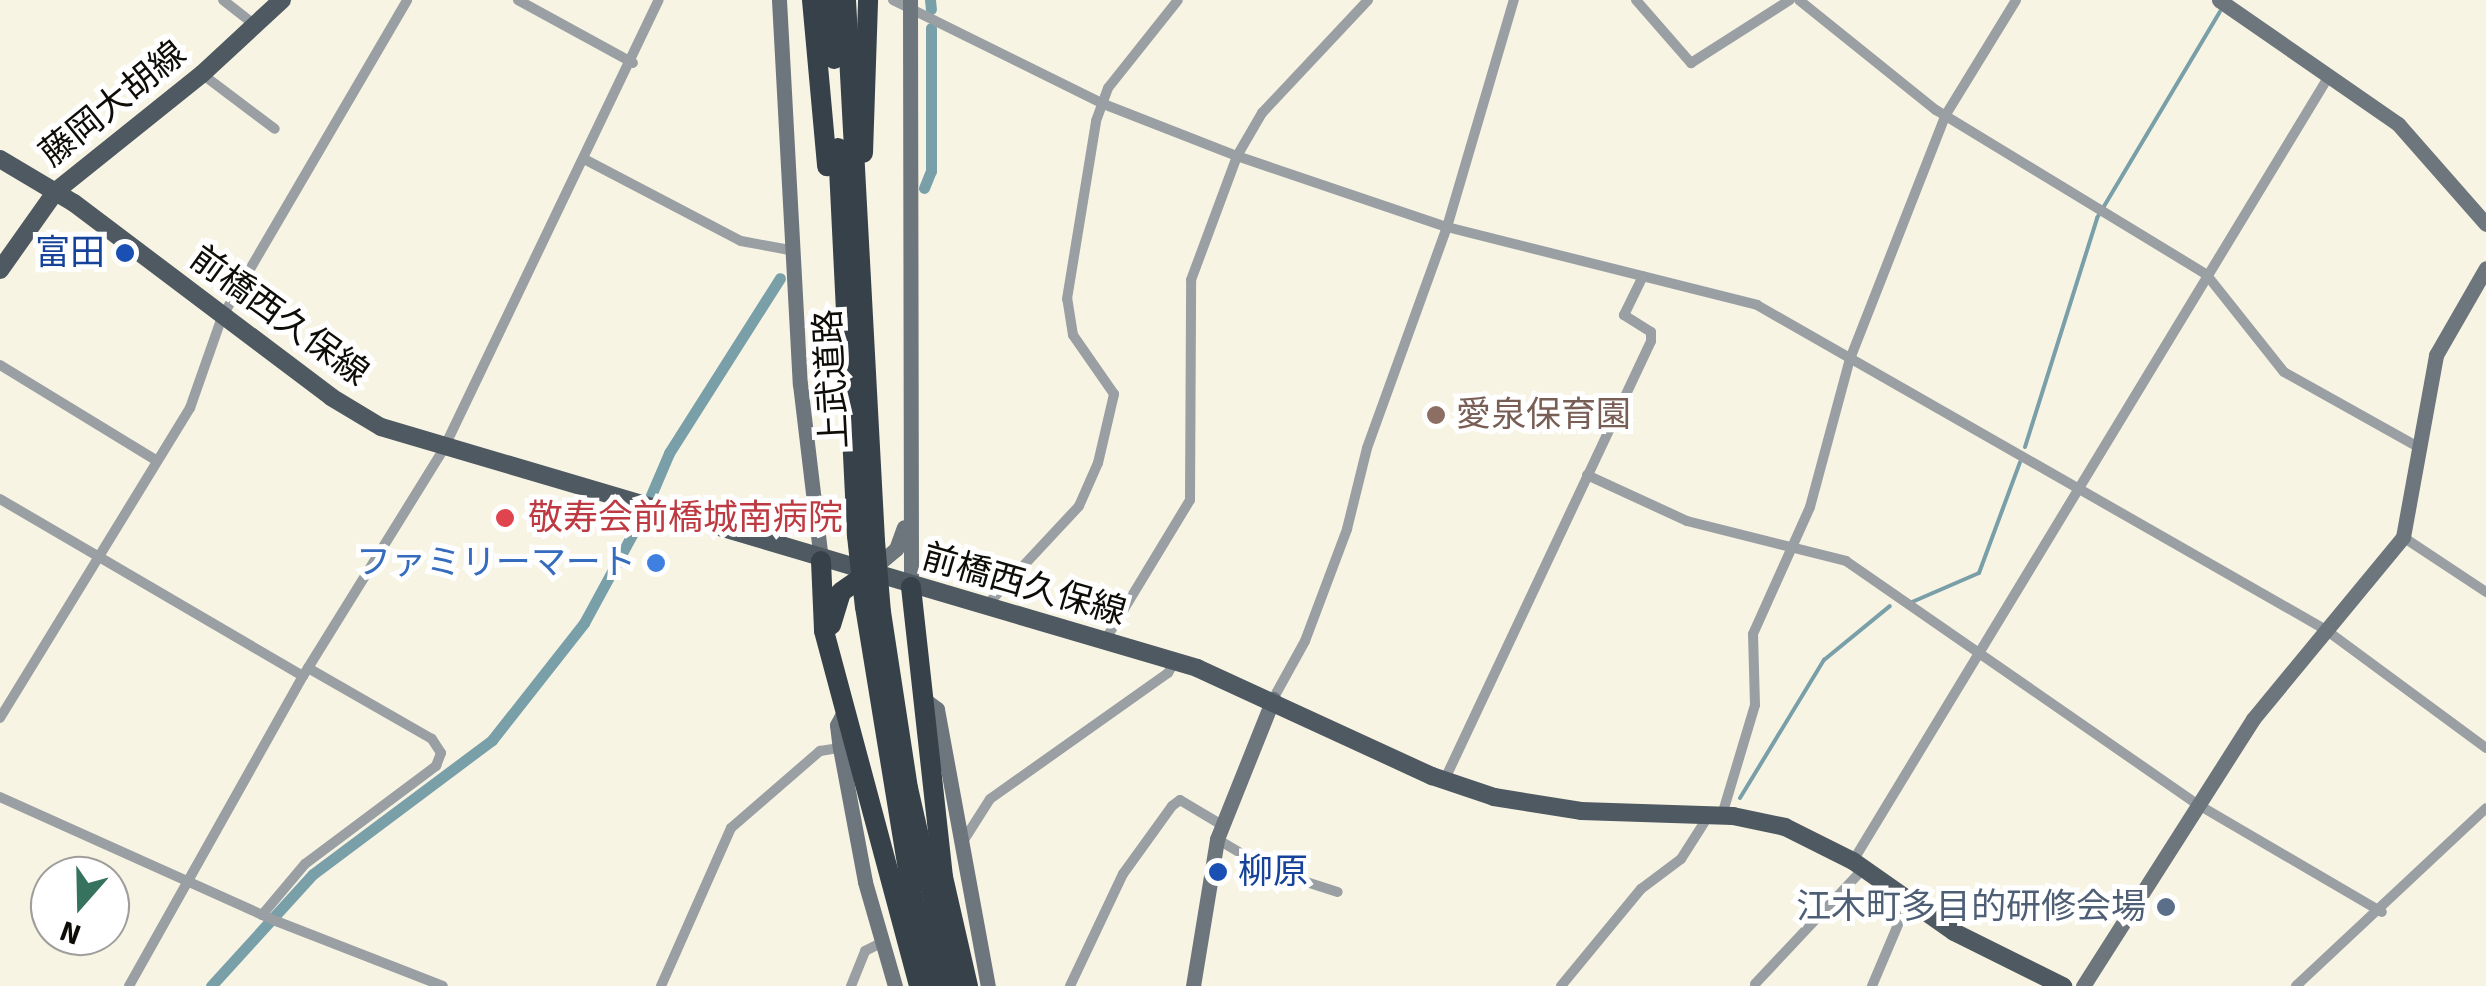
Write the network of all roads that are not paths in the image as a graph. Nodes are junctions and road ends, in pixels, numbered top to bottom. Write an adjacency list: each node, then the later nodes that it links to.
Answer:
1 (224, 0): 21 (street)
2 (282, 0): 21 (main road, 藤岡大胡線)
3 (407, 0): 41 (street)
4 (518, 0): 22 (street)
5 (658, 0): 22 (street)
6 (779, 0): 35 (street)
7 (812, 0): 38 (highway)
8 (832, 0): 38 (highway, 上武道路)
9 (846, 0): 34 (highway, 上武道路)
10 (868, 0): 34 (highway)
11 (893, 0): 20 (street)
12 (1178, 0): 25 (street)
13 (1368, 0): 28 (street)
14 (1514, 0): 33 (street)
15 (1636, 0): 16 (street)
16 (1790, 0)
17 (1799, 0): 26 (street)
18 (2016, 0): 26 (street)
19 (2219, 0): 24 (street)
20 (910, 5): 25 (street); 49 (street)
21 (255, 25): 23 (main road, 藤岡大胡線)
22 (634, 62): 30 (street)
23 (202, 74): 27 (street); 31 (main road, 藤岡大胡線)
24 (2328, 76): 32 (street); 39 (street)
25 (1100, 103): 28 (street); 59 (street)
26 (1945, 116): 39 (street); 42 (street)
27 (276, 130)
28 (1237, 156): 33 (street); 62 (street)
29 (0, 159): 31 (main road, 前橋西久保線)
30 (586, 160): 35 (street); 45 (street)
31 (56, 191): 37 (main road, 藤岡大胡線); 41 (main road, 前橋西久保線)
32 (2486, 224)
33 (1447, 227): 40 (street); 67 (street)
34 (856, 237): 52 (highway, 上武道路)
35 (795, 251): 55 (street)
36 (2486, 268): 44 (street)
37 (0, 270)
38 (841, 272): 52 (highway, 上武道路)
39 (2206, 274): 44 (street); 48 (street)
40 (1643, 276): 42 (street); 47 (street)
41 (222, 317): 45 (main road, 前橋西久保線); 46 (street)
42 (1850, 360): 48 (street); 53 (street)
43 (0, 364): 46 (street)
44 (2420, 448): 51 (street)
45 (443, 450): 55 (main road, 前橋西久保線); 66 (street)
46 (157, 461): 54 (street)
47 (1587, 475): 53 (street); 73 (street)
48 (2078, 488): 61 (street); 63 (street)
49 (906, 493): 56 (street); 57 (street)
50 (0, 498): 54 (street)
51 (2403, 537): 58 (street); 61 (street)
52 (866, 538): 60 (highway, 上武道路, bridge)
53 (1793, 547): 63 (street); 77 (street)
54 (98, 556): 66 (street); 70 (street)
55 (821, 561): 56 (main road, 前橋西久保線); 64 (highway)
56 (867, 574): 57 (main road, 前橋西久保線); 64 (highway)
57 (911, 587): 59 (main road, 前橋西久保線); 68 (highway)
58 (2486, 592)
59 (983, 608): 62 (main road, 前橋西久保線)
60 (873, 610): 94 (highway, 上武道路); 95 (highway, 上武道路)
61 (2326, 630): 72 (street); 75 (street)
62 (1104, 642): 65 (main road, 前橋西久保線)
63 (1978, 653): 75 (street); 80 (street)
64 (831, 657): 69 (highway)
65 (1175, 661): 67 (main road, 前橋西久保線); 79 (street)
66 (305, 672): 81 (street); 85 (street)
67 (1273, 698): 73 (main road, 前橋西久保線); 78 (street)
68 (925, 700): 79 (street); 96 (highway)
69 (845, 710): 71 (street); 93 (highway)
70 (0, 718)
71 (840, 748): 86 (street); 90 (street)
72 (2486, 748)
73 (1444, 781): 77 (main road, 前橋西久保線)
74 (0, 797): 81 (street)
75 (2197, 804): 84 (street); 103 (street)
76 (2486, 808): 84 (street)
77 (1716, 815): 80 (main road, 前橋西久保線); 100 (street)
78 (1220, 832): 82 (street); 98 (street); 99 (street)
79 (962, 842): 97 (street)
80 (1858, 865): 83 (main road, 前橋西久保線); 87 (street)
81 (187, 882): 85 (street); 88 (street)
82 (1338, 892)
83 (1908, 901): 101 (street); 102 (main road, 前橋西久保線)
84 (2382, 912): 104 (street)
85 (262, 915): 89 (street)
86 (883, 942): 91 (street); 92 (street)
87 (1756, 984)
88 (129, 986)
89 (443, 986)
90 (661, 986)
91 (851, 986)
92 (895, 986)
93 (919, 986)
94 (936, 986)
95 (954, 986)
96 (968, 986)
97 (988, 986)
98 (1070, 986)
99 (1193, 986)
100 (1561, 986)
101 (1872, 986)
102 (2063, 986)
103 (2083, 986)
104 (2296, 986)

